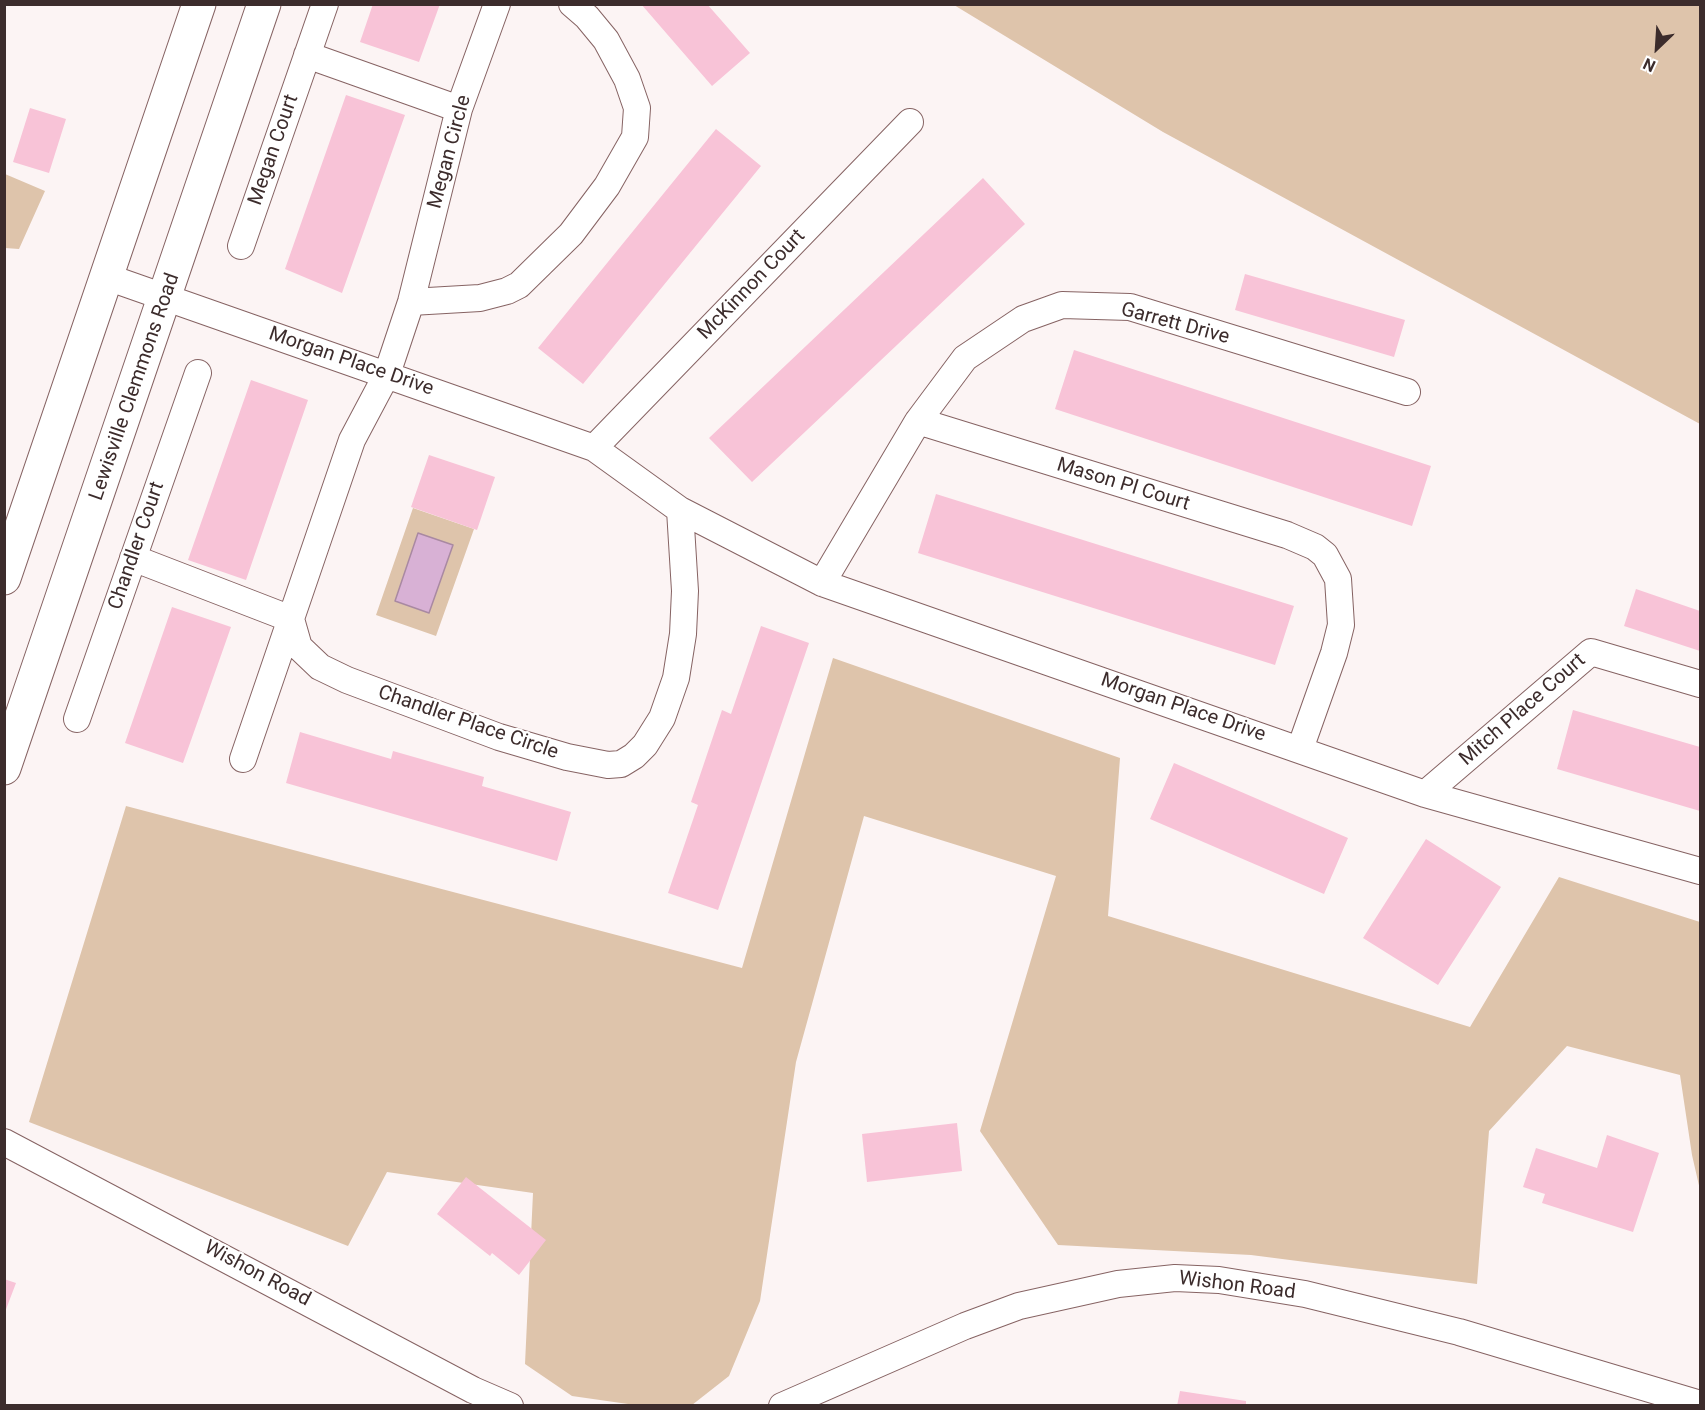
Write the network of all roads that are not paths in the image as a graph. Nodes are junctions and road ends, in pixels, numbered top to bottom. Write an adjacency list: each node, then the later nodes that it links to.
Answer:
1 (199, 4): 10 (main road)
2 (264, 4): 11 (main road, Lewisville Clemmons Road)
3 (325, 4): 6 (street, Megan Court)
4 (497, 4): 7 (street, Megan Circle)
5 (572, 4): 12 (street)
6 (307, 55): 7 (street); 9 (street, Megan Court)
7 (459, 109): 12 (street, Megan Circle)
8 (910, 122): 17 (street, McKinnon Court)
9 (241, 246)
10 (108, 277): 11 (street, Morgan Place Drive); 20 (main road)
11 (166, 297): 14 (street, Morgan Place Drive); 27 (main road, Lewisville Clemmons Road)
12 (411, 302): 14 (street, Megan Circle)
13 (198, 373): 19 (street, Chandler Court)
14 (387, 374): 17 (street, Morgan Place Drive); 22 (street)
15 (1407, 392): 16 (street, Garrett Drive)
16 (918, 421): 21 (street, Garrett Drive); 25 (street, Mason Pl Court)
17 (594, 448): 18 (street)
18 (680, 510): 21 (street, Morgan Place Drive); 22 (street, Chandler Place Circle)
19 (133, 558): 22 (street); 24 (street, Chandler Court)
20 (4, 578)
21 (822, 583): 25 (street, Morgan Place Drive)
22 (291, 620): 26 (street)
23 (1701, 684): 28 (street, Mitch Place Court)
24 (77, 719)
25 (1300, 749): 28 (street, Morgan Place Drive)
26 (243, 759)
27 (4, 768)
28 (1425, 794): 29 (street, Morgan Place Drive)
29 (1701, 871)
30 (4, 1142): 32 (street, Wishon Road)
31 (1701, 1404): 33 (street, Wishon Road)
32 (510, 1406)
33 (782, 1406)

